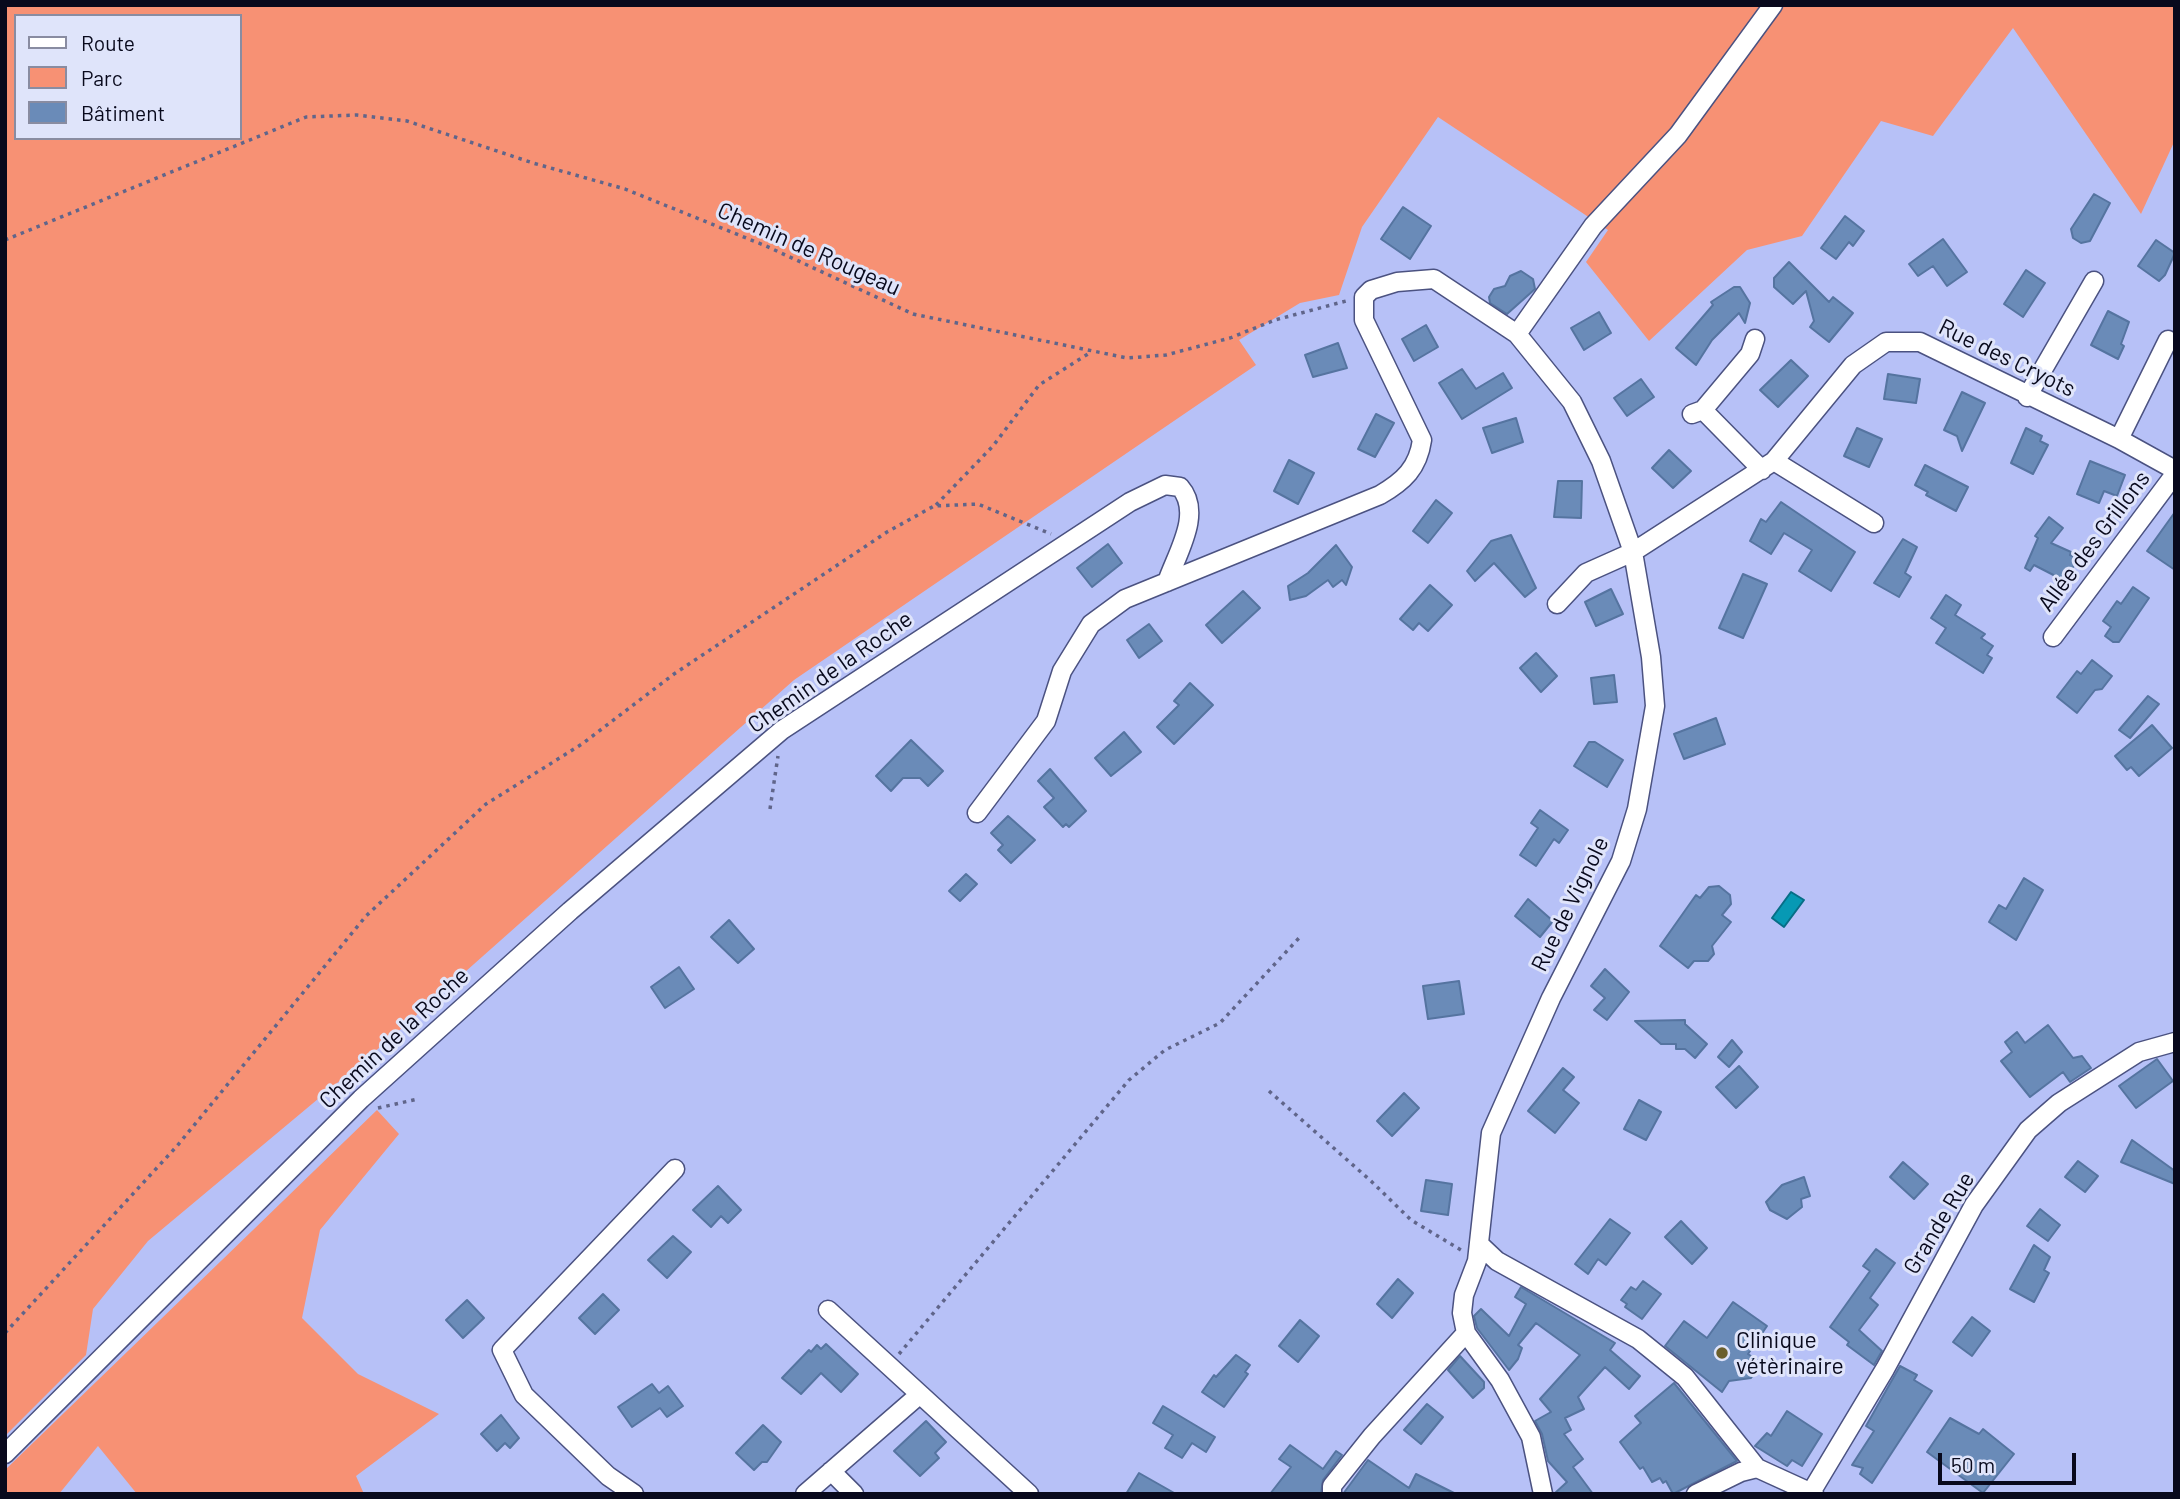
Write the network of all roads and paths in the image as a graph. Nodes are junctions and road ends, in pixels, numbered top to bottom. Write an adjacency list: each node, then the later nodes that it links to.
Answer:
1 (1773, 5): 5 (street)
2 (5, 240): 8 (path, Chemin de Rougeau)
3 (2094, 281): 9 (street)
4 (1364, 297): 5 (street); 8 (path, Chemin de Rougeau); 17 (street)
5 (1517, 334): 16 (street, Rue de Vignole)
6 (1755, 339): 11 (street)
7 (2168, 340): 10 (street)
8 (1092, 351): 13 (path)
9 (2027, 397): 10 (street, Rue des Cryots); 11 (street, Rue des Cryots)
10 (2119, 439): 12 (street, Rue des Cryots)
11 (1768, 465): 14 (street); 16 (street, Rue des Cryots)
12 (2175, 472): 19 (street, Allée des Grillons)
13 (934, 506): 15 (path); 29 (path)
14 (1874, 523)
15 (1069, 541): 17 (street, Chemin de la Roche); 20 (street, Chemin de la Roche)
16 (1633, 552): 18 (street, Rue des Cryots); 27 (street, Rue de Vignole)
17 (1167, 582): 22 (street)
18 (1557, 604)
19 (2053, 637)
20 (782, 730): 21 (path); 33 (street, Chemin de la Roche)
21 (770, 809)
22 (977, 813)
23 (1299, 938): 31 (path)
24 (2175, 1042): 36 (street, Grande Rue)
25 (1269, 1091): 27 (path)
26 (675, 1169): 37 (street)
27 (1478, 1252): 30 (street, Rue de Vignole); 34 (street)
28 (828, 1310): 31 (street)
29 (5, 1333)
30 (1466, 1333): 41 (street); 42 (street)
31 (889, 1367): 32 (street)
32 (919, 1395): 35 (street); 40 (street)
33 (5, 1454)
34 (1757, 1468): 36 (street); 43 (street)
35 (831, 1471): 38 (street); 39 (street)
36 (1812, 1493)
37 (634, 1494)
38 (805, 1494)
39 (854, 1494)
40 (1029, 1494)
41 (1332, 1494)
42 (1543, 1494)
43 (1696, 1494)

